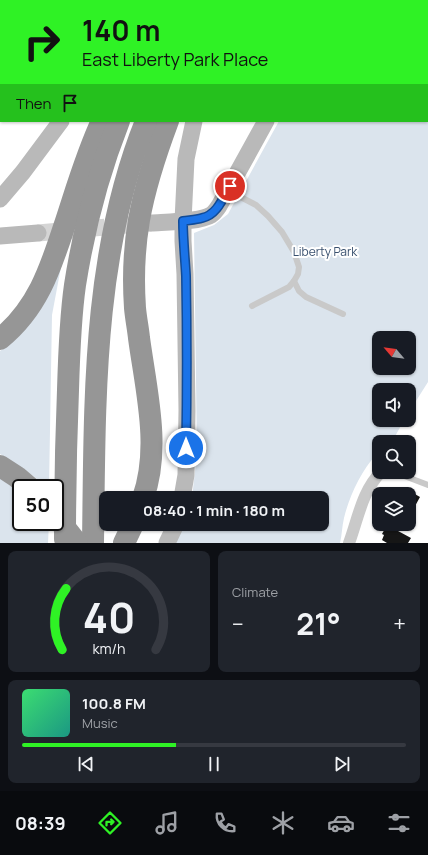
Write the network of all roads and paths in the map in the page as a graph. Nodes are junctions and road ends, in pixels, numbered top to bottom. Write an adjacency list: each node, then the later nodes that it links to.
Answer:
1 (60, 122): 9 (main road)
2 (102, 122): 17 (highway)
3 (119, 122): 28 (highway)
4 (146, 122): 30 (highway)
5 (168, 122): 23 (highway)
6 (194, 122): 10 (main road)
7 (265, 122): 8 (main road)
8 (228, 190): 10 (main road); 14 (lane)
9 (0, 199)
10 (183, 221): 11 (main road); 24 (main road)
11 (151, 223)
12 (38, 233): 13 (main road)
13 (0, 236)
14 (294, 281): 15 (lane); 16 (lane)
15 (252, 306)
16 (344, 314)
17 (0, 339)
18 (0, 466): 19 (highway)
19 (19, 479)
20 (374, 479): 33 (street)
21 (414, 479): 22 (lane)
22 (428, 484)
23 (145, 491)
24 (183, 491)
25 (64, 526): 29 (highway, bridge)
26 (130, 531): 31 (highway)
27 (173, 531): 32 (main road)
28 (65, 543)
29 (77, 543)
30 (93, 543)
31 (124, 543)
32 (167, 543)
33 (349, 543)

